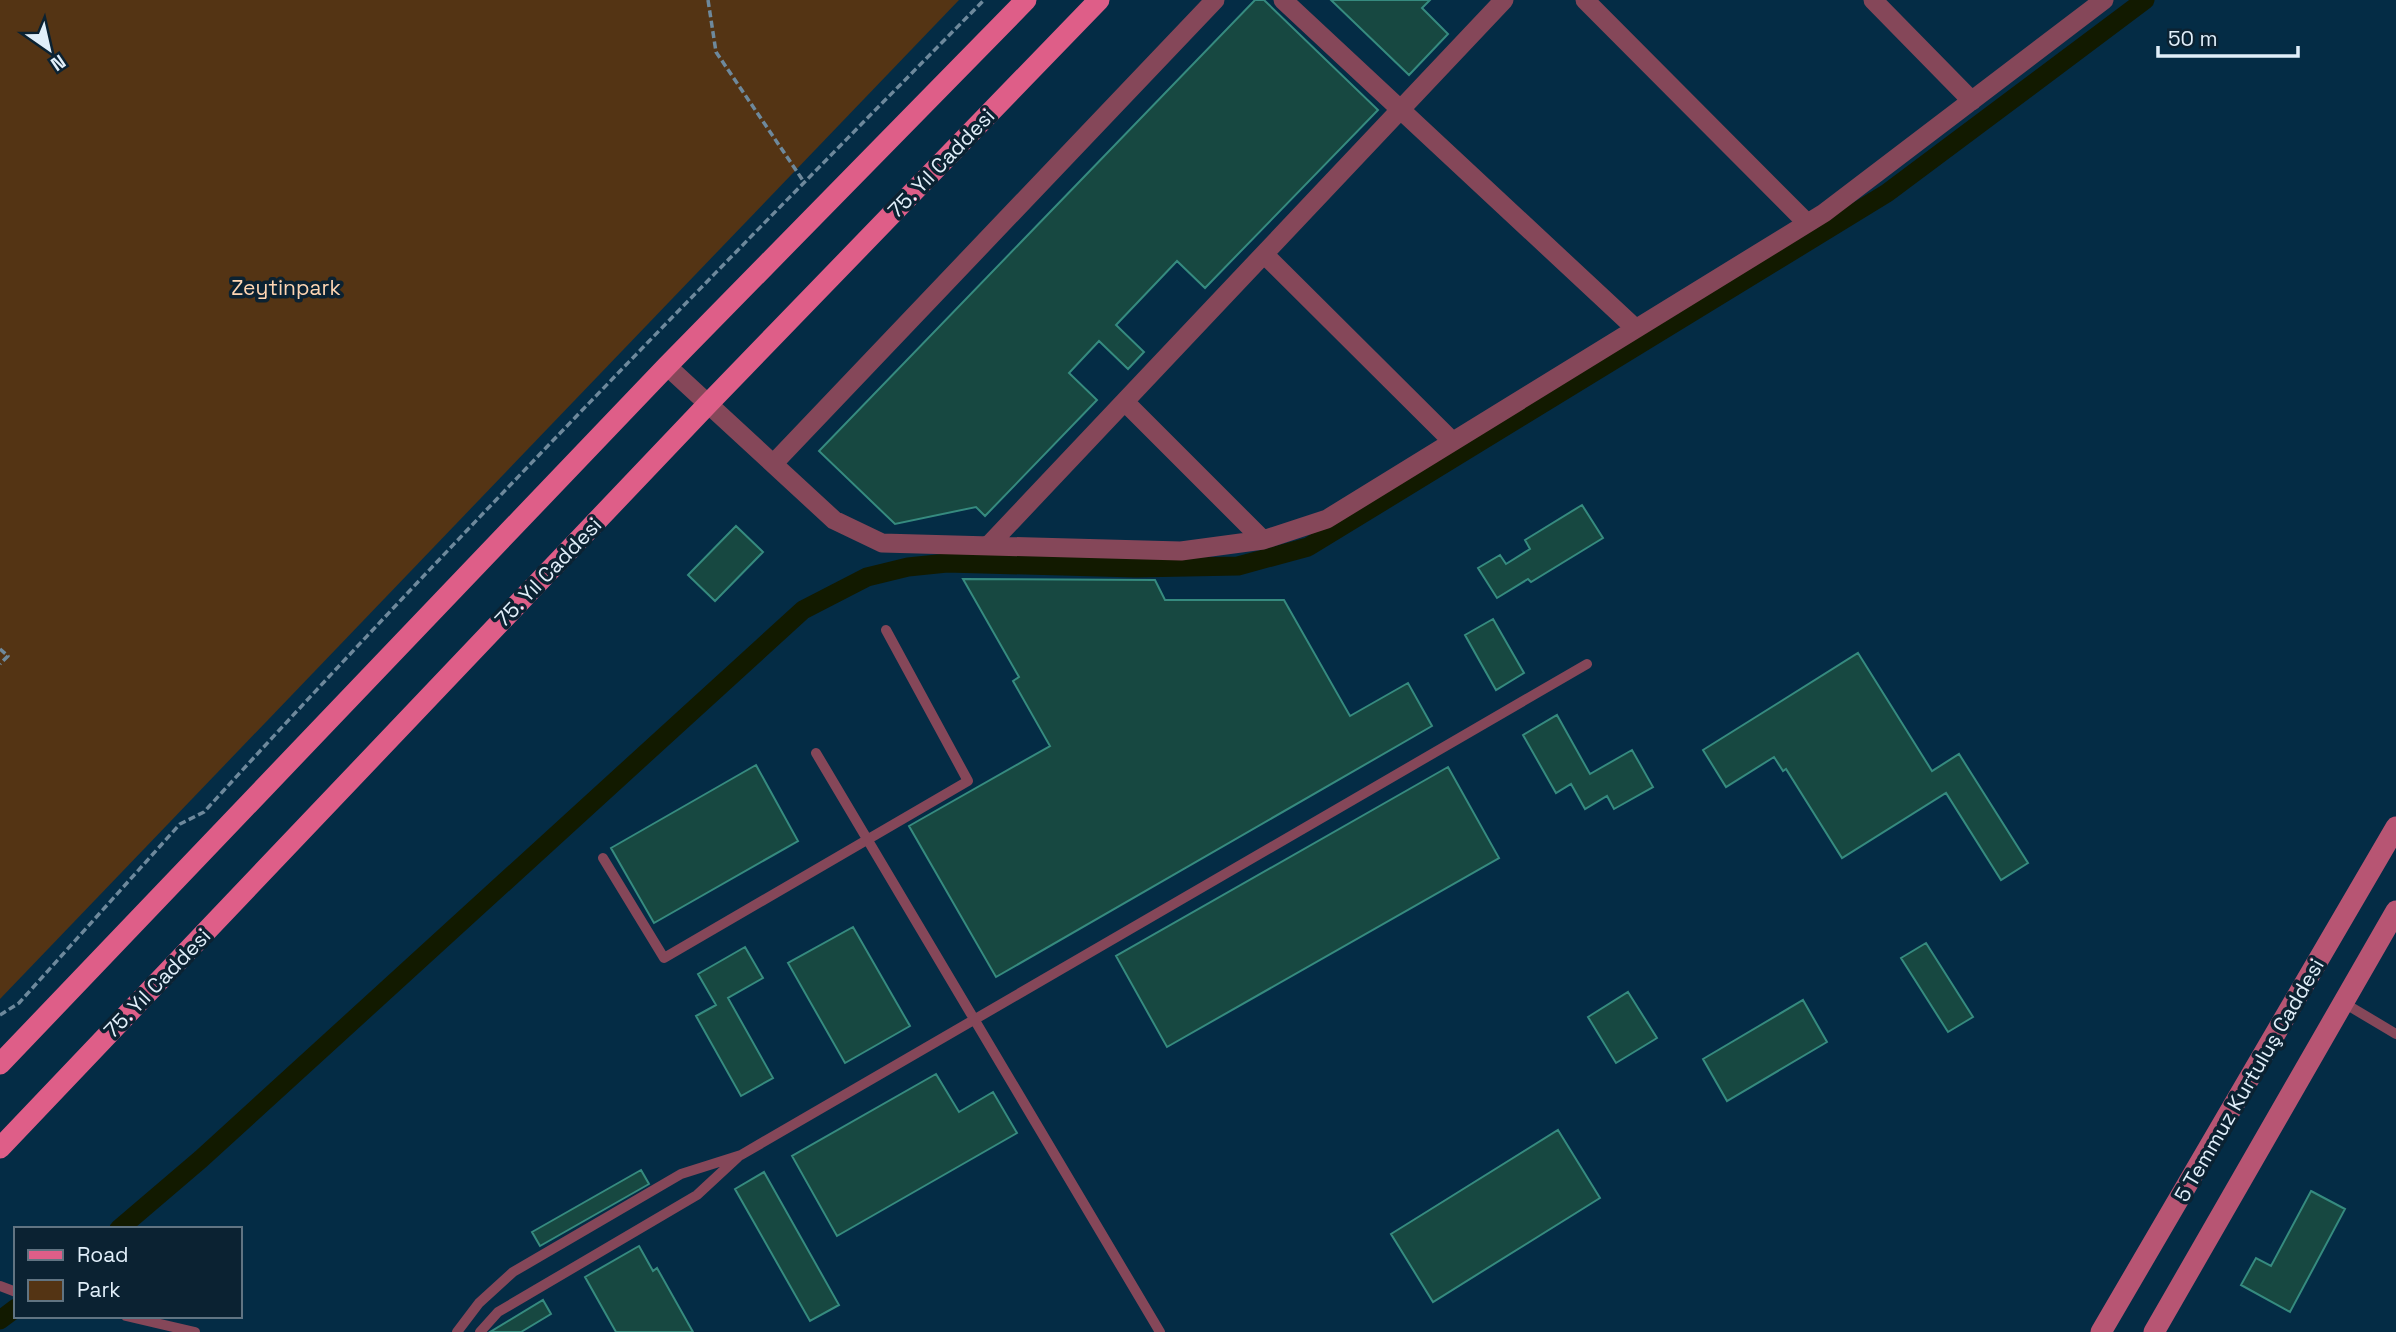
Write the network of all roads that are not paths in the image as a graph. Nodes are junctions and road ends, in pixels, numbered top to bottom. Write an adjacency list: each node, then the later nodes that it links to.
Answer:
1 (1026, 0): 14 (main road)
2 (1099, 0): 16 (main road, 75. Yıl Caddesi)
3 (1215, 0): 18 (street)
4 (1283, 0): 10 (street)
5 (1504, 0): 10 (street)
6 (1585, 0): 11 (street)
7 (1873, 0): 9 (street)
8 (2104, 0): 9 (street)
9 (1972, 100): 11 (street)
10 (1401, 110): 12 (street); 13 (street)
11 (1807, 223): 13 (street)
12 (1264, 254): 15 (street); 17 (street)
13 (1635, 328): 17 (street)
14 (667, 366): 16 (street); 31 (main road)
15 (1125, 402): 19 (street); 20 (street)
16 (708, 404): 18 (street); 32 (main road, 75. Yıl Caddesi)
17 (1451, 440): 19 (street)
18 (774, 463): 20 (street)
19 (1263, 540): 20 (street)
20 (988, 546)
21 (886, 630): 25 (lane)
22 (1587, 664): 29 (lane)
23 (816, 753): 25 (lane)
24 (2396, 827): 40 (main road, 5 Temmuz Kurtuluş Caddesi)
25 (867, 840): 26 (lane); 29 (lane)
26 (603, 858)
27 (2396, 912): 28 (main road, 5 Temmuz Kurtuluş Caddesi)
28 (2344, 1003): 30 (lane); 41 (main road, 5 Temmuz Kurtuluş Caddesi)
29 (973, 1020): 33 (lane); 39 (lane)
30 (2396, 1034)
31 (0, 1064)
32 (0, 1148)
33 (741, 1154): 34 (lane); 36 (lane)
34 (471, 1313): 36 (lane); 38 (lane)
35 (136, 1318): 37 (lane)
36 (483, 1328)
37 (195, 1332)
38 (457, 1332)
39 (1160, 1332)
40 (2101, 1332)
41 (2154, 1332)

